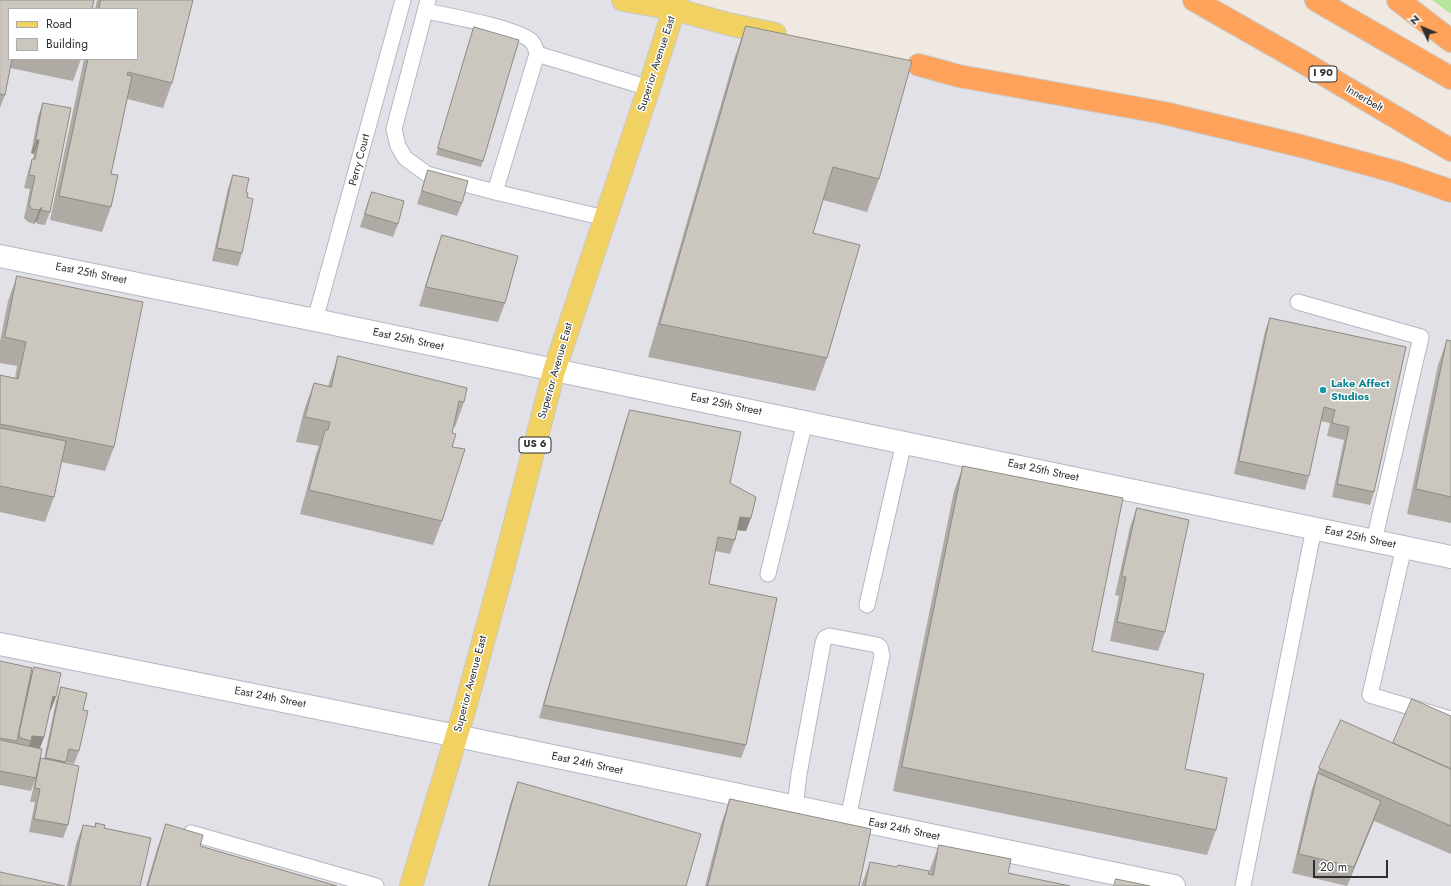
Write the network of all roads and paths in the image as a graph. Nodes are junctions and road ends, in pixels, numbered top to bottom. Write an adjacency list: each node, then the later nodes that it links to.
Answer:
1 (403, 0): 20 (lane, Perry Court)
2 (623, 0): 6 (main road)
3 (1194, 0): 14 (highway, Innerbelt / I 90)
4 (1316, 0): 12 (highway)
5 (1398, 0): 9 (highway)
6 (676, 4): 8 (main road); 13 (main road, Superior Avenue East / US 6)
7 (427, 5): 10 (lane); 16 (lane)
8 (797, 39)
9 (1451, 41)
10 (537, 54): 13 (lane); 16 (lane)
11 (911, 63): 15 (highway)
12 (1451, 78)
13 (649, 88): 17 (main road, Superior Avenue East / US 6)
14 (1451, 150)
15 (1451, 191)
16 (495, 192): 17 (lane)
17 (605, 218): 21 (main road, Superior Avenue East / US 6)
18 (0, 256): 20 (street, East 25th Street)
19 (1298, 302): 25 (lane)
20 (316, 320): 21 (street, East 25th Street)
21 (554, 370): 22 (street, East 25th Street); 32 (main road, Superior Avenue East / US 6)
22 (805, 422): 23 (street, East 25th Street); 28 (lane)
23 (904, 442): 24 (street, East 25th Street); 29 (lane)
24 (1314, 528): 25 (street, East 25th Street); 39 (lane)
25 (1374, 541): 26 (street, East 25th Street)
26 (1404, 547): 27 (street, East 25th Street); 31 (lane)
27 (1451, 556)
28 (768, 574)
29 (867, 605)
30 (0, 644): 32 (street, East 24th Street)
31 (1451, 719)
32 (457, 736): 33 (street, East 24th Street); 37 (main road, Superior Avenue East / US 6)
33 (795, 807): 34 (street, East 24th Street); 34 (lane)
34 (848, 818): 38 (street, East 24th Street)
35 (191, 833): 36 (lane)
36 (376, 886)
37 (411, 886)
38 (1174, 886)
39 (1243, 886)

